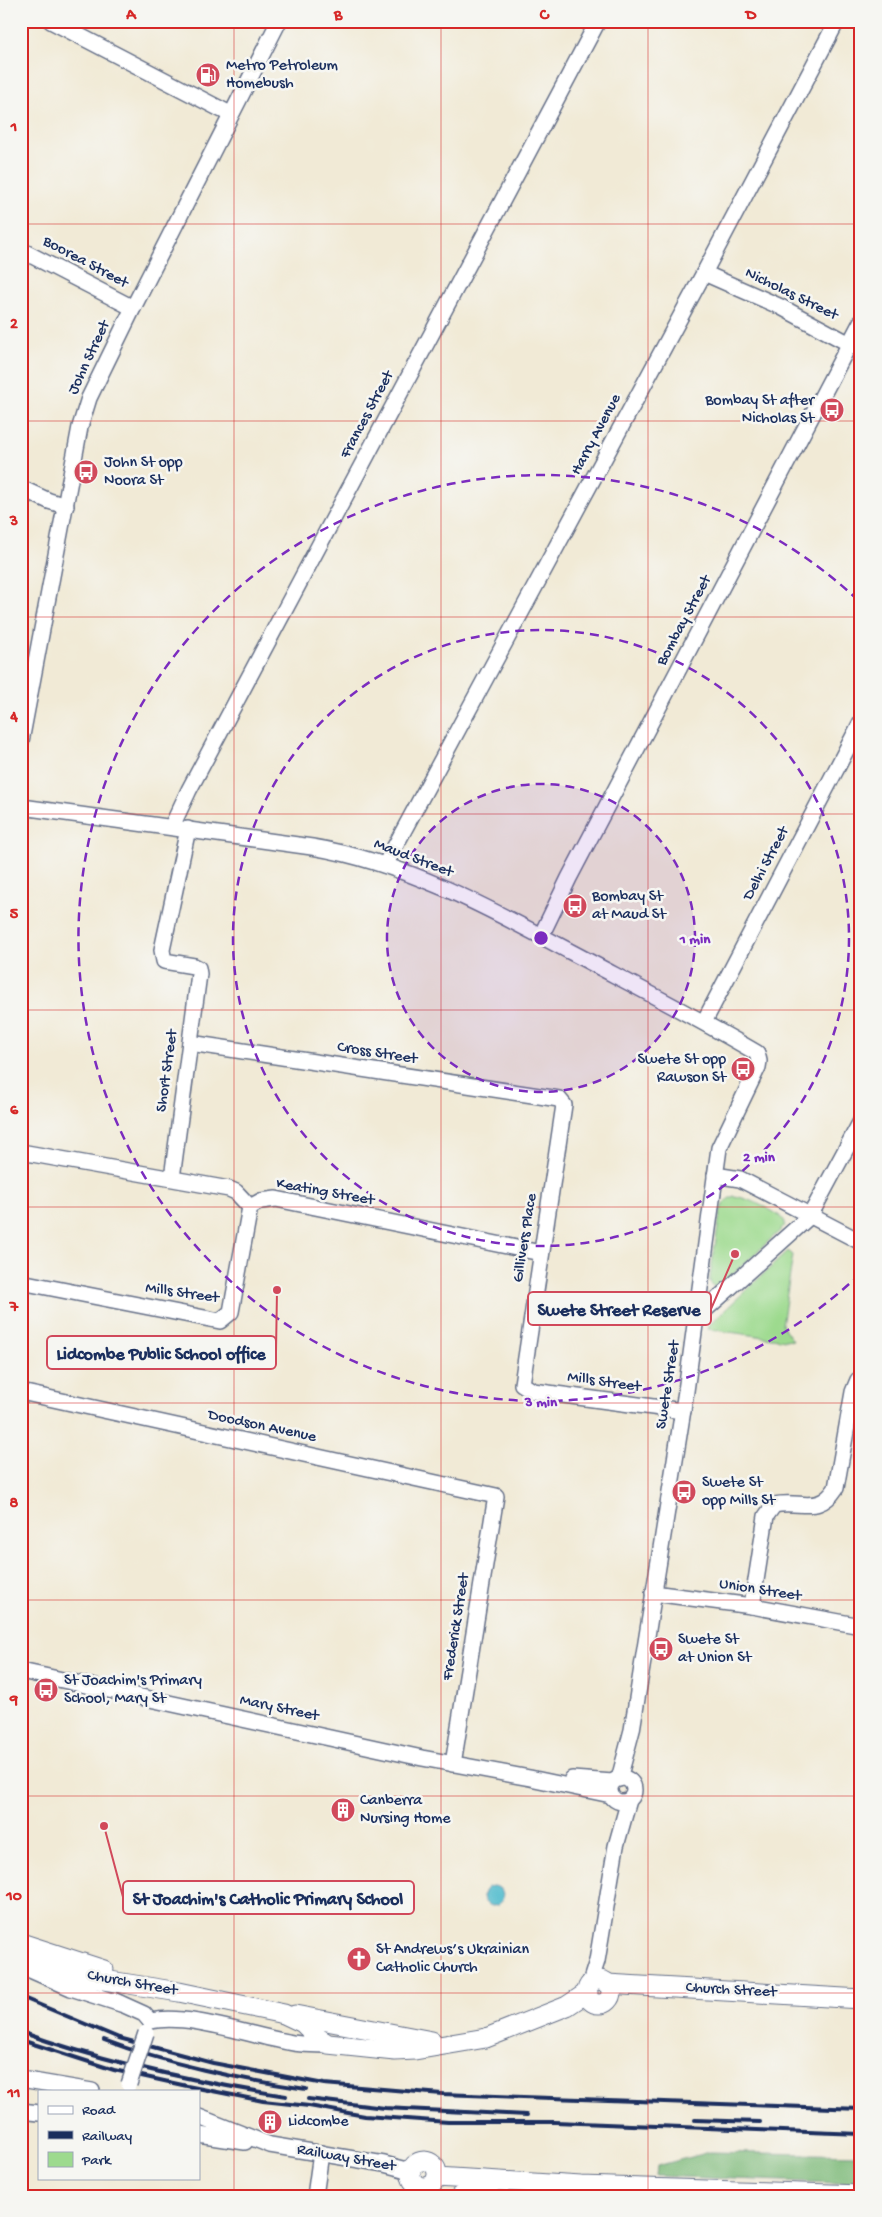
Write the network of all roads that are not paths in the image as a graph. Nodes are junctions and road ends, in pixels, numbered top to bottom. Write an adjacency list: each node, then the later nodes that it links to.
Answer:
1 (51, 21): 5 (street)
2 (278, 21): 5 (street, John Street)
3 (598, 21): 17 (street, Frances Street)
4 (837, 21): 7 (street, Harry Avenue)
5 (230, 114): 8 (street, John Street)
6 (21, 250): 8 (street, Boorea Street)
7 (704, 274): 10 (street, Nicholas Street); 19 (street, Harry Avenue)
8 (132, 308): 12 (street, John Street)
9 (861, 322): 10 (street, Bombay Street)
10 (855, 347): 20 (street, Bombay Street)
11 (21, 488): 12 (street)
12 (66, 506): 14 (street, John Street)
13 (861, 722): 21 (street, Delhi Street)
14 (21, 741)
15 (21, 802): 16 (street)
16 (21, 807): 17 (street, Maud Street)
17 (172, 826): 18 (street, Maud Street)
18 (188, 829): 19 (street, Maud Street); 22 (street, Short Street)
19 (385, 865): 20 (street, Maud Street)
20 (541, 936): 21 (street, Maud Street)
21 (704, 1022): 23 (street, Maud Street)
22 (190, 1043): 24 (street, Cross Street); 28 (street, Short Street)
23 (757, 1053): 27 (street, Swete Street)
24 (558, 1099): 32 (street, Gillivers Place)
25 (861, 1121): 30 (street)
26 (21, 1152): 28 (street)
27 (715, 1175): 30 (street); 34 (street, Swete Street)
28 (172, 1178): 29 (street)
29 (250, 1208): 32 (street, Keating Street); 33 (street, Mills Street)
30 (810, 1216): 31 (street); 34 (street)
31 (861, 1242)
32 (541, 1253): 36 (street, Gillivers Place)
33 (21, 1282)
34 (696, 1318): 38 (street, Swete Street)
35 (858, 1380): 41 (street)
36 (522, 1384): 38 (street, Mills Street)
37 (21, 1392): 39 (street, Doodson Avenue)
38 (683, 1411): 40 (street, Swete Street)
39 (496, 1496): 44 (street, Frederick Street)
40 (653, 1593): 41 (street, Union Street); 45 (street, Swete Street)
41 (752, 1606): 42 (street, Union Street)
42 (861, 1626)
43 (21, 1671): 44 (street, Mary Street)
44 (453, 1764): 45 (street, Mary Street)
45 (619, 1790): 52 (street, Swete Street)
46 (21, 1943): 53 (main road)
47 (21, 1949): 50 (main road)
48 (21, 1958): 50 (main road)
49 (21, 1966): 56 (street)
50 (75, 1975): 53 (main road, Church Street); 56 (street, Church Street)
51 (861, 1988): 54 (main road, Church Street)
52 (600, 1991): 54 (main road, Church Street); 62 (main road, Church Street)
53 (179, 1992): 57 (main road, Church Street)
54 (807, 1995): 55 (main road, Church Street)
55 (861, 1999)
56 (121, 2004): 58 (street, Church Street)
57 (284, 2014): 60 (main road, Church Street); 61 (main road)
58 (148, 2027): 59 (street, Church Street); 66 (street, bridge)
59 (240, 2030): 60 (street); 63 (street, Church Street)
60 (314, 2034): 61 (main road); 63 (main road, Church Street)
61 (427, 2041): 62 (main road)
62 (450, 2044): 63 (main road, Church Street)
63 (331, 2045)
64 (21, 2079): 65 (street)
65 (55, 2083): 67 (street); 68 (street)
66 (127, 2087)
67 (21, 2090)
68 (87, 2090)
69 (21, 2111): 70 (street)
70 (38, 2113)
71 (201, 2120): 73 (street, Railway Street)
72 (200, 2135): 73 (street, Railway Street)
73 (282, 2148): 74 (street, Railway Street)
74 (321, 2153): 76 (street, Railway Street); 78 (street)
75 (512, 2182): 76 (main road); 77 (main road); 79 (main road)
76 (417, 2184)
77 (861, 2194)
78 (314, 2196)
79 (460, 2196)

